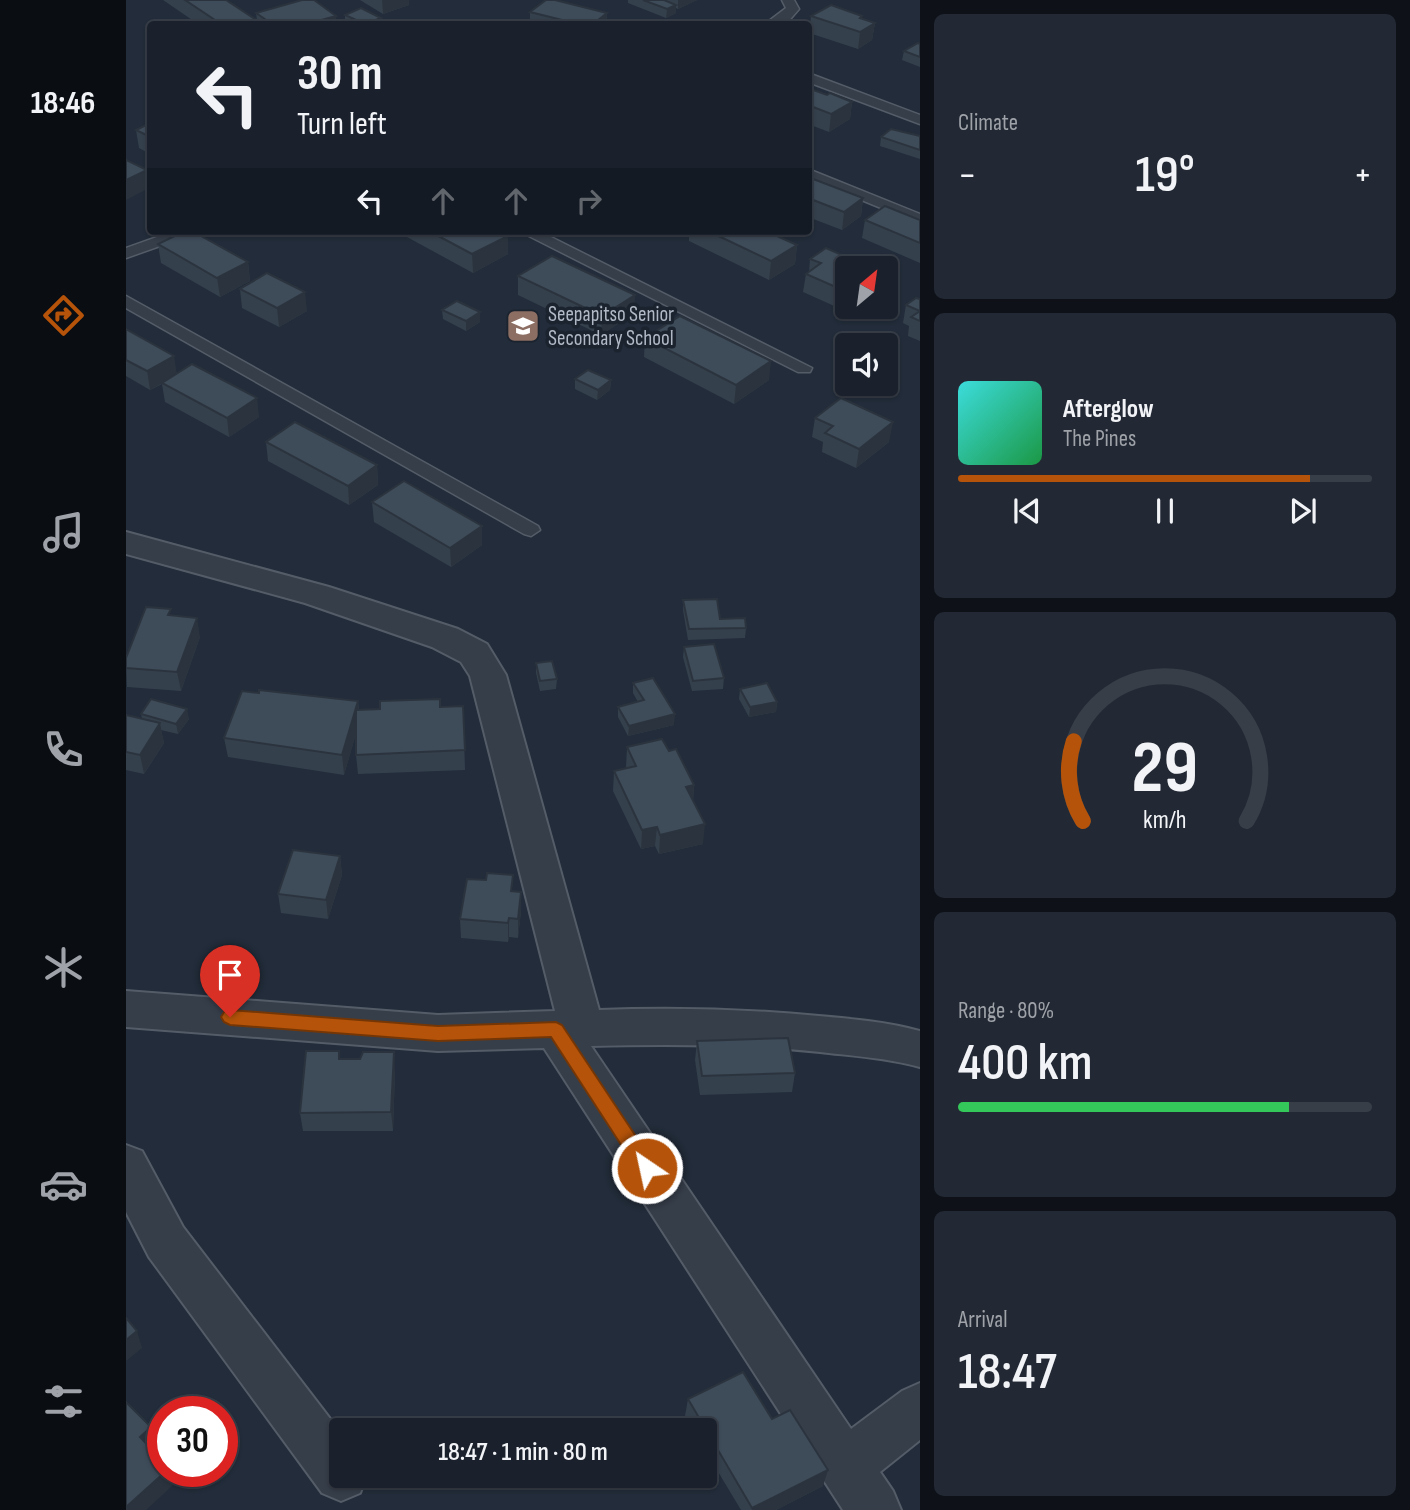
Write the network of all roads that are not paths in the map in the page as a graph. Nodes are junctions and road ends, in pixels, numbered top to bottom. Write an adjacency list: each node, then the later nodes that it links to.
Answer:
1 (788, 0): 2 (lane)
2 (780, 21)
3 (812, 79): 4 (lane)
4 (920, 120)
5 (812, 175): 6 (lane)
6 (920, 219)
7 (178, 235): 9 (lane)
8 (535, 235): 11 (lane)
9 (126, 253)
10 (126, 301): 12 (lane)
11 (804, 368)
12 (531, 530)
13 (126, 543): 15 (street)
14 (126, 1009): 15 (street)
15 (569, 1029): 16 (street); 20 (street)
16 (920, 1049)
17 (126, 1165): 19 (street)
18 (920, 1408): 20 (street)
19 (329, 1457)
20 (845, 1466): 21 (street)
21 (874, 1510)

